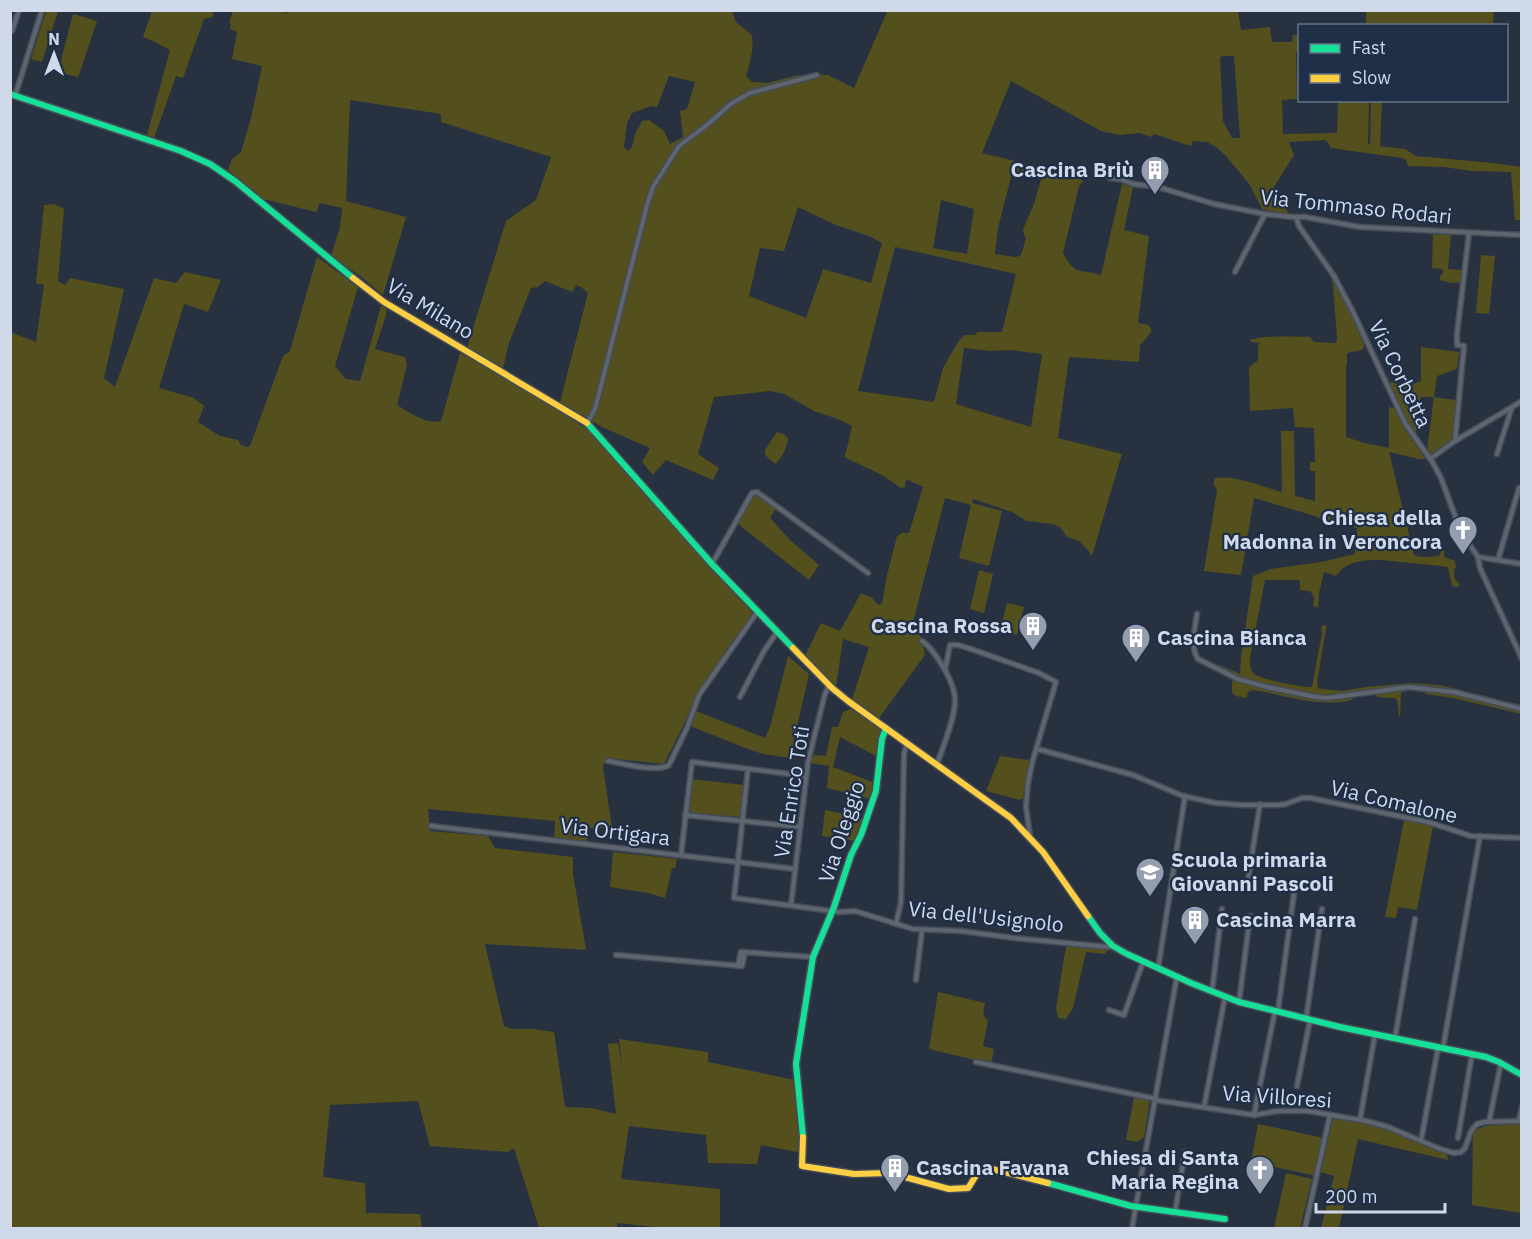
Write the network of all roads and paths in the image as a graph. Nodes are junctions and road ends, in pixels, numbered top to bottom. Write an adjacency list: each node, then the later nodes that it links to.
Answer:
1 (19, 10): 3 (street)
2 (42, 10): 5 (street)
3 (10, 32)
4 (817, 75): 14 (street)
5 (13, 95): 14 (street, Via Milano)
6 (1110, 178): 7 (street, Via Tommaso Rodari)
7 (1265, 214): 8 (street, Via Tommaso Rodari); 11 (street)
8 (1296, 217): 9 (street, Via Tommaso Rodari); 17 (street, Via Corbetta)
9 (1469, 233): 10 (street, Via Tommaso Rodari); 15 (street)
10 (1521, 236)
11 (1235, 272)
12 (1521, 401): 13 (street)
13 (1512, 407): 15 (street); 16 (street)
14 (587, 423): 21 (street, Via Milano)
15 (1455, 441): 17 (street)
16 (1497, 454)
17 (1430, 459): 19 (street, Via Corbetta)
18 (1519, 488): 20 (street)
19 (1478, 559): 20 (street); 28 (street)
20 (1498, 560): 22 (street)
21 (712, 564): 23 (street); 24 (street, Via Milano)
22 (1521, 564)
23 (868, 573)
24 (758, 611): 26 (street, Via Milano); 36 (street)
25 (1197, 614): 32 (street)
26 (777, 632): 30 (street, Via Milano); 31 (street)
27 (922, 641): 29 (street)
28 (1521, 659)
29 (945, 670): 35 (street); 37 (street)
30 (829, 686): 33 (street, Via Milano); 39 (street, Via Enrico Toti)
31 (740, 697)
32 (1521, 709)
33 (886, 728): 34 (street, Via Milano); 57 (street, Via Oleggio)
34 (907, 743): 37 (street, Via Milano); 60 (street)
35 (1036, 750): 40 (street, Via Comalone); 47 (street)
36 (608, 761)
37 (937, 764): 47 (street, Via Milano)
38 (748, 769): 39 (street); 42 (street); 43 (street)
39 (806, 776): 45 (street, Via Enrico Toti)
40 (1185, 796): 41 (street, Via Comalone); 66 (street)
41 (1260, 804): 46 (street, Via Comalone); 52 (street)
42 (686, 815): 43 (street); 49 (street)
43 (742, 820): 45 (street); 50 (street)
44 (431, 826): 49 (street, Via Ortigara)
45 (800, 826): 51 (street, Via Enrico Toti)
46 (1480, 836): 48 (street, Via Comalone); 77 (street)
47 (1030, 837): 62 (street, Via Milano)
48 (1521, 838)
49 (681, 855): 50 (street, Via Ortigara)
50 (737, 862): 51 (street, Via Ortigara); 54 (street, Via dell'Usignolo)
51 (795, 869): 54 (street, Via Enrico Toti)
52 (1247, 886)
53 (1294, 893): 73 (street)
54 (791, 905): 57 (street, Via dell'Usignolo)
55 (1222, 909): 69 (street)
56 (1322, 909): 74 (street)
57 (832, 911): 60 (street, Via dell'Usignolo); 64 (street)
58 (1250, 916): 71 (street)
59 (1415, 919): 76 (street)
60 (896, 924): 61 (street, Via dell'Usignolo)
61 (922, 930): 62 (street, Via dell'Usignolo); 68 (street)
62 (1113, 945): 65 (street, Via Milano)
63 (616, 956): 64 (street)
64 (813, 957): 94 (street)
65 (1143, 962): 66 (street, Via Milano); 72 (street)
66 (1158, 969): 67 (street, Via Milano)
67 (1177, 976): 69 (street, Via Milano); 83 (street)
68 (916, 980)
69 (1212, 992): 70 (street, Via Milano)
70 (1225, 997): 71 (street, Via Milano); 84 (street)
71 (1239, 1002): 73 (street, Via Milano)
72 (1108, 1010)
73 (1276, 1011): 74 (street, Via Milano); 86 (street)
74 (1308, 1019): 75 (street, Via Milano); 82 (street)
75 (1375, 1034): 76 (street, Via Milano); 88 (street)
76 (1395, 1038): 77 (street, Via Milano)
77 (1441, 1048): 78 (street, Via Milano); 92 (street)
78 (1472, 1054): 80 (street, Via Milano); 91 (street)
79 (976, 1062): 83 (street, Via Villoresi)
80 (1501, 1063): 81 (street, Via Milano); 90 (street)
81 (1521, 1075)
82 (1297, 1086)
83 (1155, 1100): 84 (street, Via Villoresi); 94 (street)
84 (1204, 1107): 86 (street, Via Villoresi)
85 (1521, 1107): 89 (street)
86 (1254, 1115): 87 (street, Via Villoresi)
87 (1330, 1115): 88 (street, Via Villoresi); 98 (street)
88 (1360, 1120): 92 (street, Via Villoresi)
89 (1520, 1121): 90 (street)
90 (1489, 1122): 92 (street, Via Villoresi)
91 (1458, 1138)
92 (1421, 1141)
93 (1185, 1152): 95 (street)
94 (1137, 1206): 95 (street); 97 (street)
95 (1175, 1212): 96 (street)
96 (1225, 1219)
97 (1132, 1228)
98 (1305, 1228)

